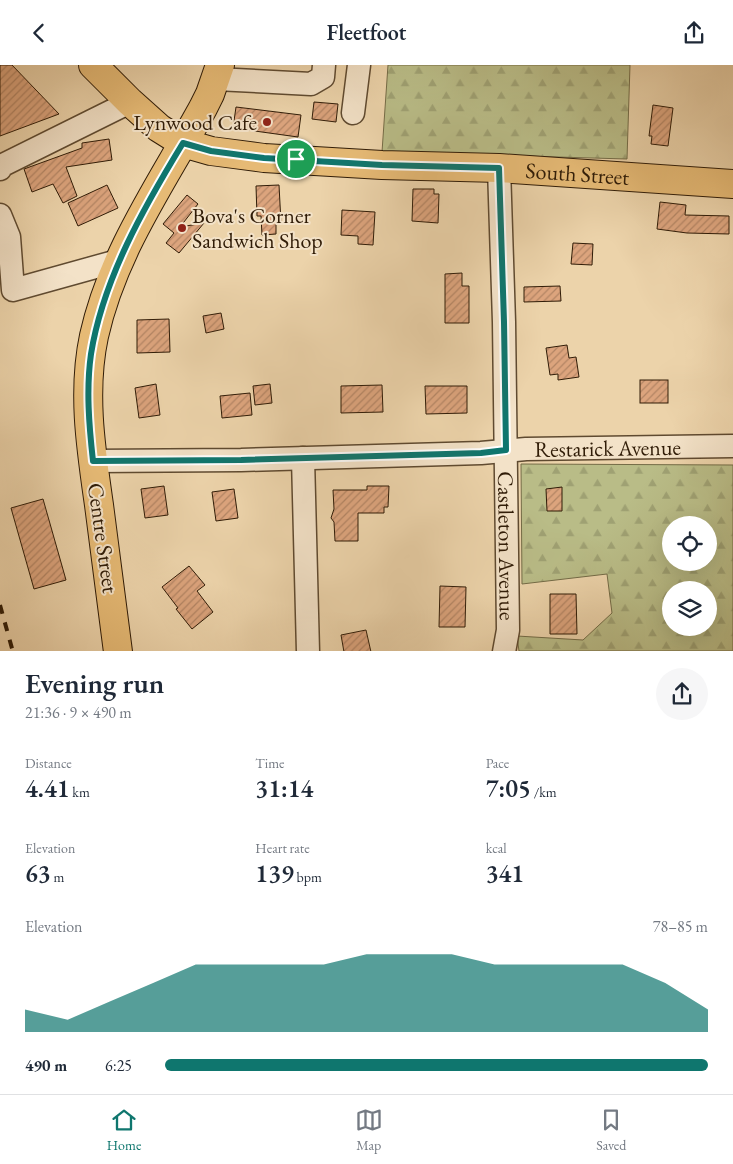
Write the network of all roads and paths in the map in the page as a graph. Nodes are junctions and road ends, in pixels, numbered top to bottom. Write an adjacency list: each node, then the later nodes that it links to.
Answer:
1 (93, 65): 5 (main road, South Street)
2 (324, 65): 4 (street)
3 (358, 65): 6 (street)
4 (218, 72): 7 (main road, Centre Street)
5 (130, 102): 7 (main road, South Street); 9 (street)
6 (353, 113)
7 (183, 143): 8 (main road, South Street); 12 (main road, Centre Street)
8 (499, 168): 10 (main road, South Street); 14 (street, Castleton Avenue)
9 (0, 169)
10 (733, 184)
11 (0, 215): 12 (street)
12 (121, 260): 16 (main road, Centre Street)
13 (733, 446): 14 (street, Restarick Avenue)
14 (506, 450): 15 (street, Restarick Avenue); 19 (street, Castleton Avenue)
15 (303, 458): 16 (street, Restarick Avenue); 18 (street)
16 (93, 461): 17 (main road, Centre Street)
17 (118, 651)
18 (308, 651)
19 (504, 651)

